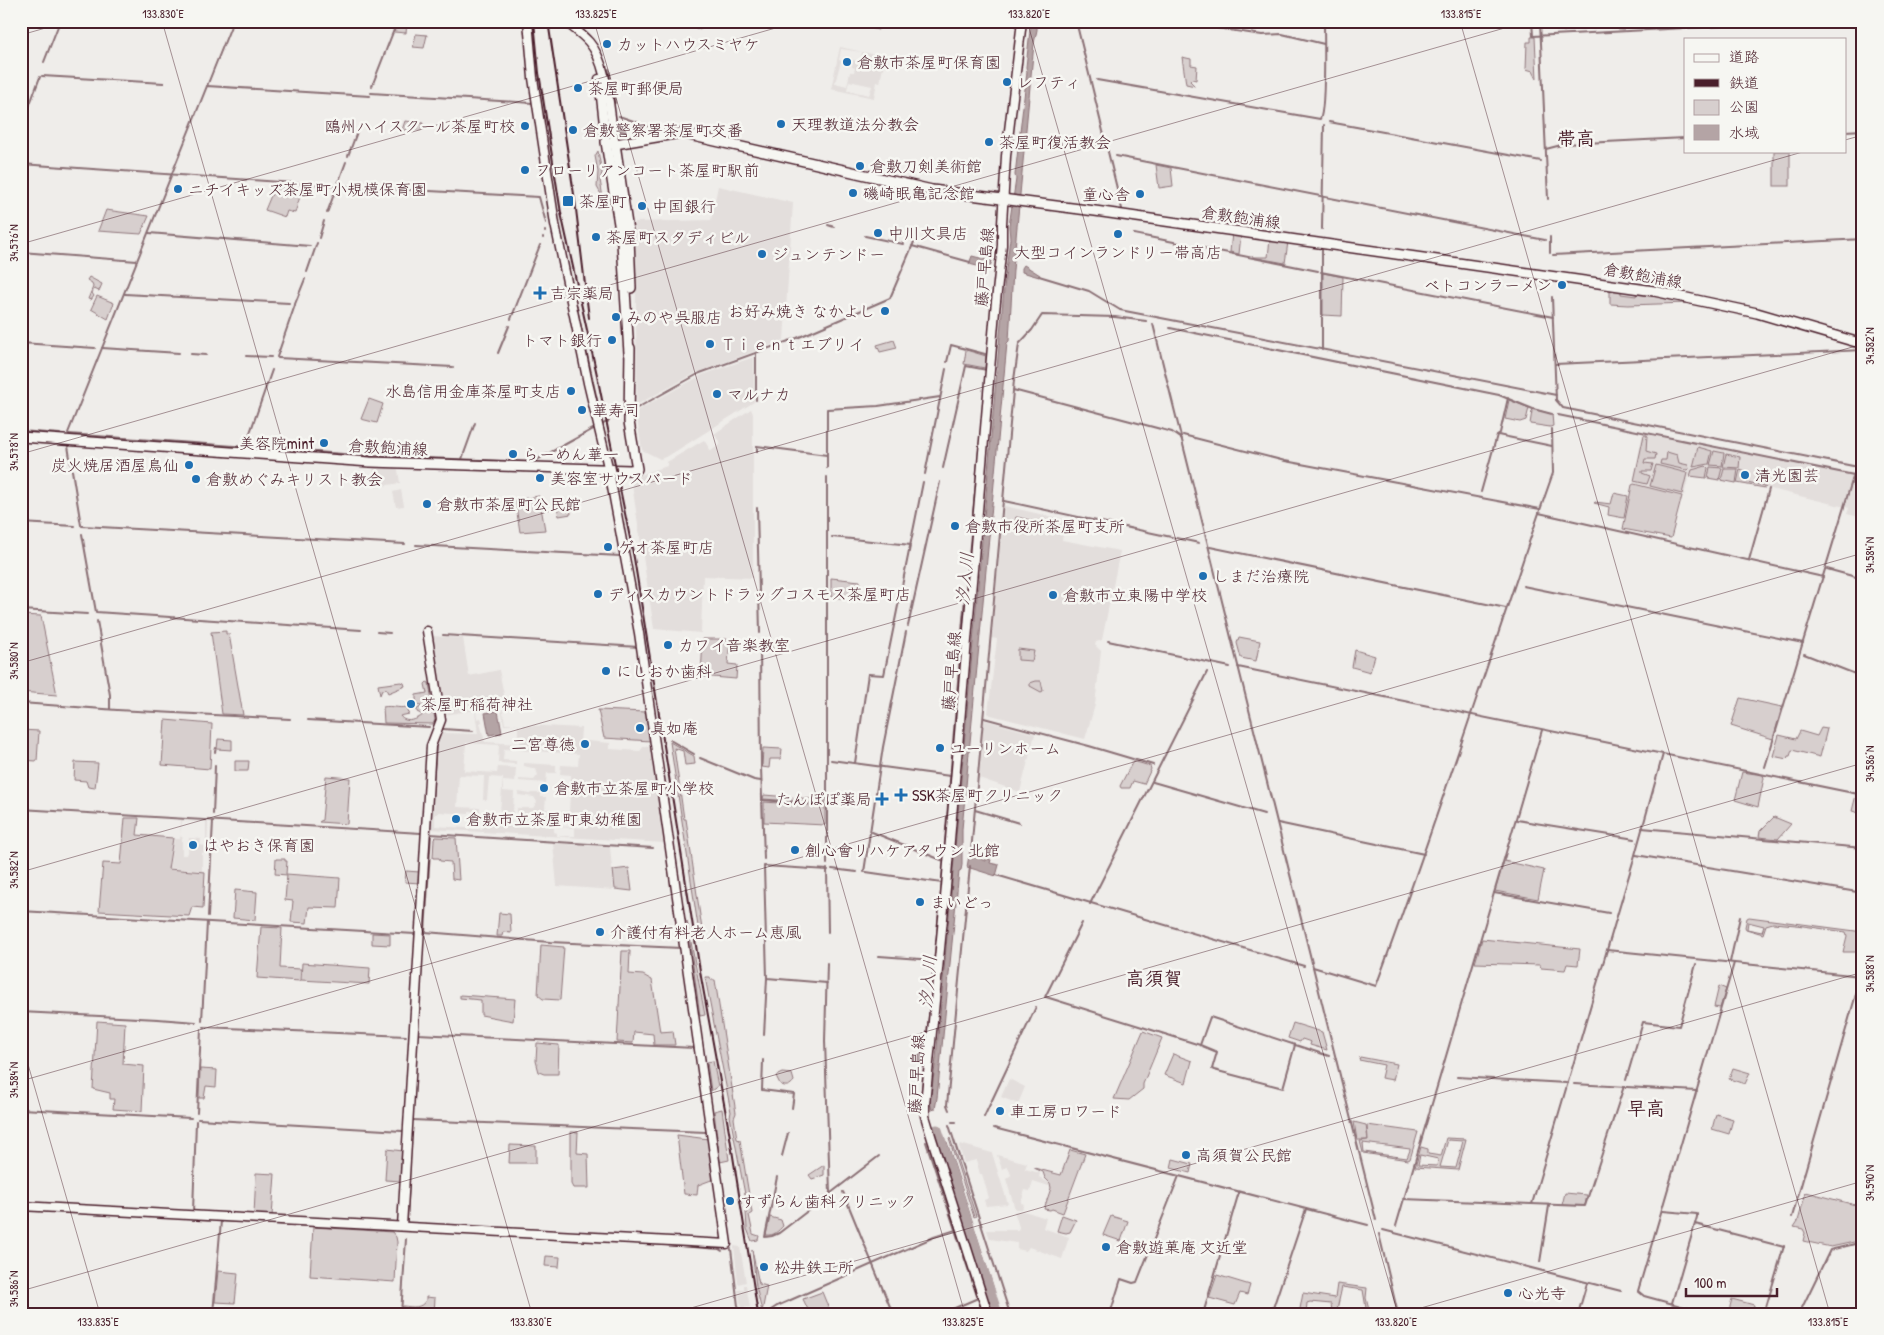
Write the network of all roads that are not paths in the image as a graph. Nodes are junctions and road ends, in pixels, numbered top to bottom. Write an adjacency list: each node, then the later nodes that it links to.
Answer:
1 (528, 21): 13 (street)
2 (565, 21): 4 (street)
3 (1022, 21): 6 (street, 藤戸早島線)
4 (611, 143): 5 (main road, 倉敷飽浦線); 6 (main road, 倉敷飽浦線); 7 (main road, 倉敷飽浦線)
5 (617, 165): 7 (main road); 8 (main road, 倉敷飽浦線)
6 (1006, 199): 10 (main road, 倉敷飽浦線); 17 (street, 藤戸早島線)
7 (615, 201): 9 (main road, 倉敷飽浦線)
8 (629, 238): 9 (main road); 11 (main road, 倉敷飽浦線)
9 (625, 289): 11 (main road, 倉敷飽浦線)
10 (1863, 344)
11 (629, 352): 13 (main road, 倉敷飽浦線)
12 (21, 437): 13 (main road, 倉敷飽浦線)
13 (609, 471): 16 (street)
14 (427, 631): 16 (street)
15 (21, 1206): 16 (street)
16 (402, 1226)
17 (988, 1314)

